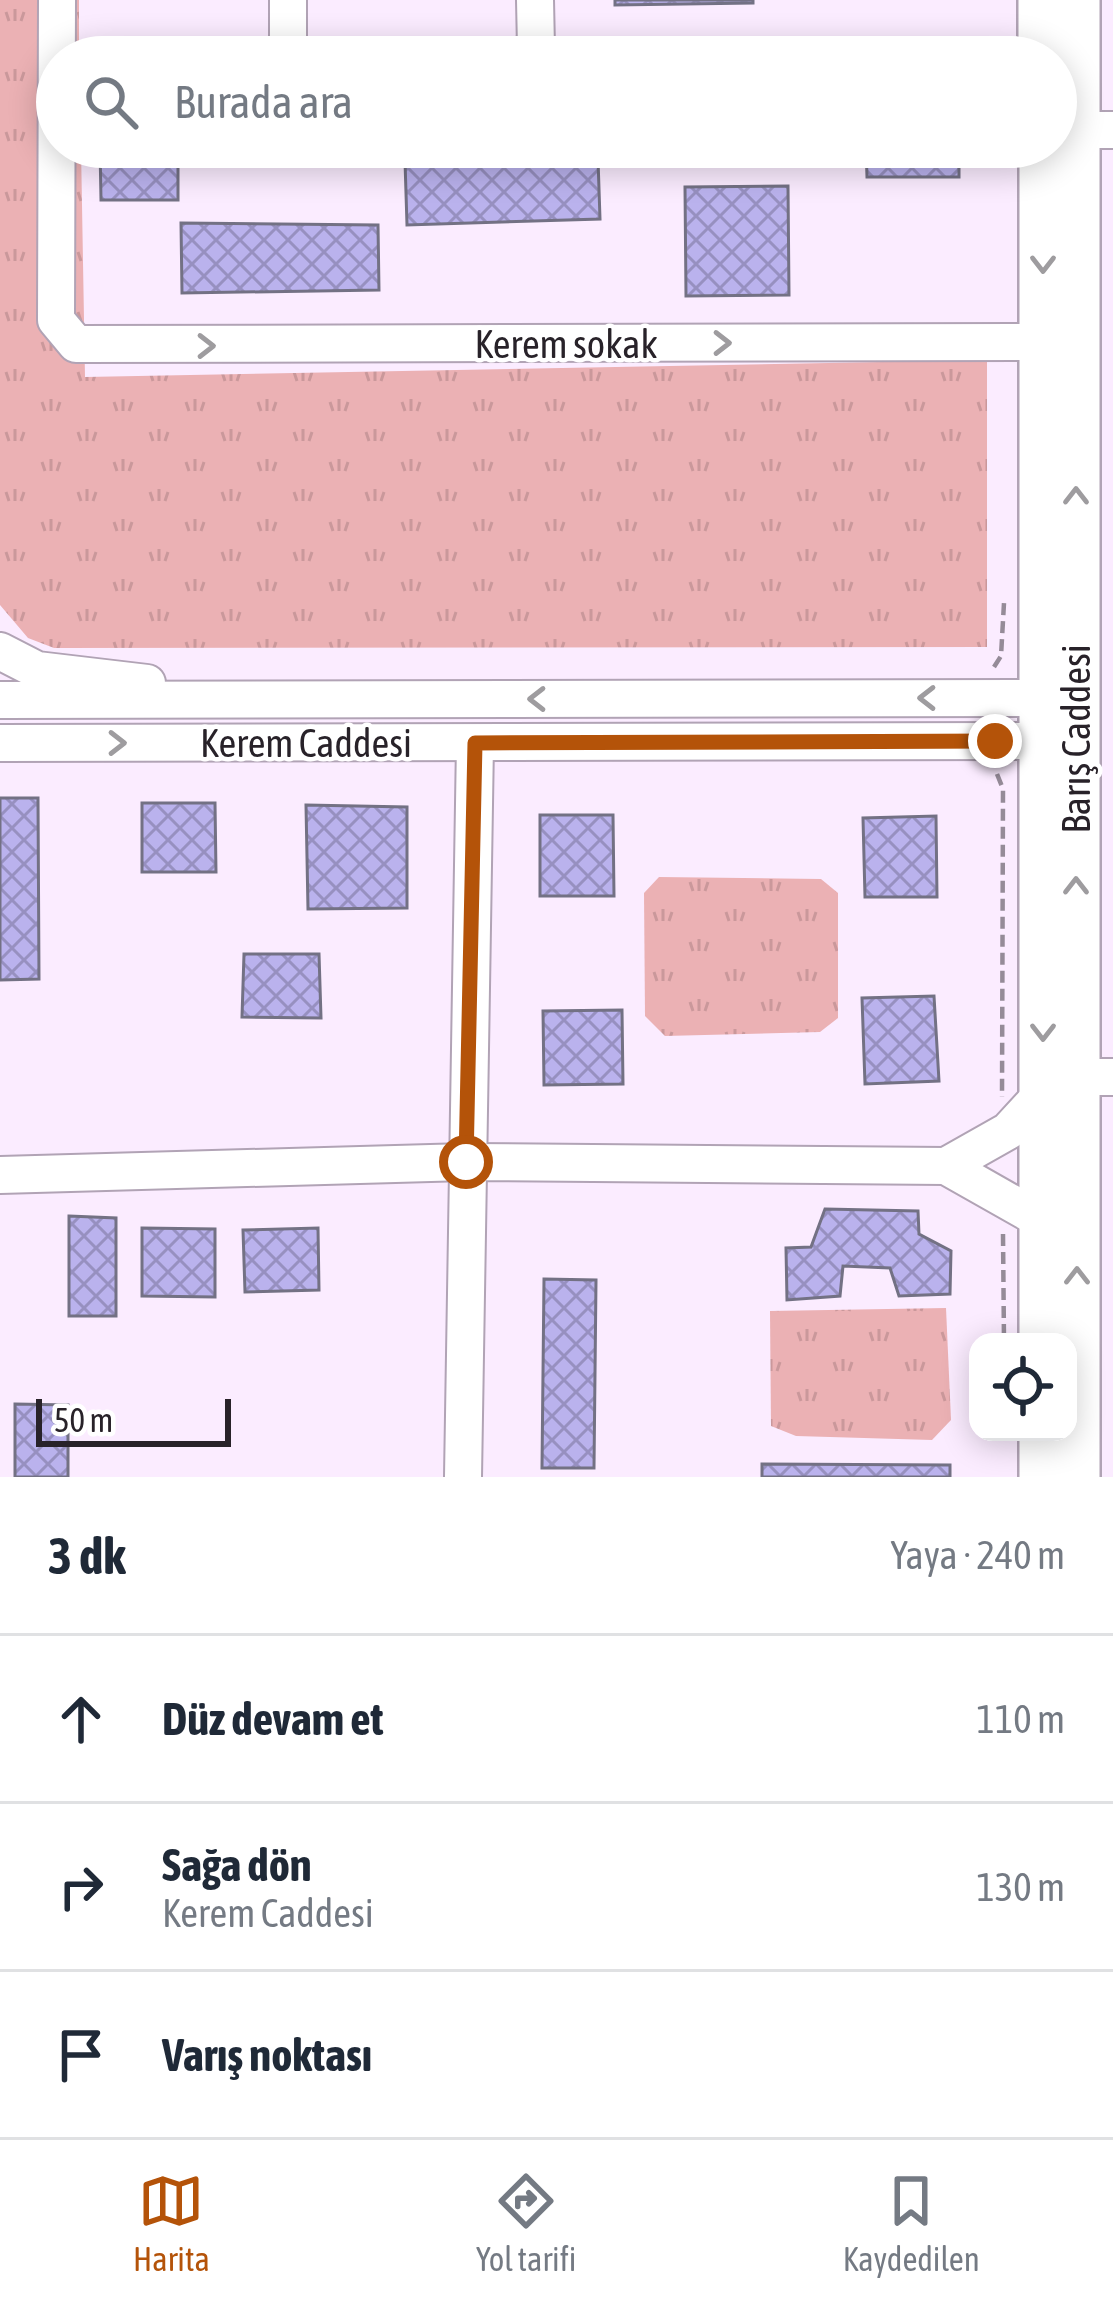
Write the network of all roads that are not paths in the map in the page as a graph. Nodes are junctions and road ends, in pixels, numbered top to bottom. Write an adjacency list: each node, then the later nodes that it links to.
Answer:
1 (57, 0): 6 (street, Kerem sokak, one-way to 6)
2 (288, 0): 7 (street)
3 (535, 0): 8 (street)
4 (1041, 0): 9 (main road)
5 (1077, 0): 10 (main road, Barış Caddesi)
6 (57, 36)
7 (288, 36)
8 (536, 36)
9 (1041, 36)
10 (1077, 136): 20 (main road, Barış Caddesi, one-way to 10)
11 (56, 168): 13 (street, Kerem sokak, one-way to 13)
12 (1072, 168): 13 (main road, Barış Caddesi, one-way to 13)
13 (1043, 342): 17 (main road, Barış Caddesi)
14 (0, 651): 16 (street)
15 (0, 700): 16 (street, Kerem Caddesi)
16 (183, 700): 17 (street, Kerem Caddesi, one-way to 16)
17 (1044, 720): 19 (street, Kerem Caddesi); 20 (main road, Barış Caddesi, one-way to 20)
18 (0, 742): 19 (street, Kerem Caddesi, one-way to 19)
19 (475, 743): 21 (street)
20 (1078, 1082): 22 (street); 24 (main road, Barış Caddesi); 29 (main road, Barış Caddesi, one-way to 20)
21 (466, 1162): 22 (street); 23 (street); 27 (street)
22 (946, 1166): 24 (street)
23 (0, 1175)
24 (1043, 1221): 25 (main road, Barış Caddesi)
25 (1042, 1333)
26 (1042, 1441): 28 (main road)
27 (463, 1477)
28 (1042, 1477)
29 (1077, 1477)

